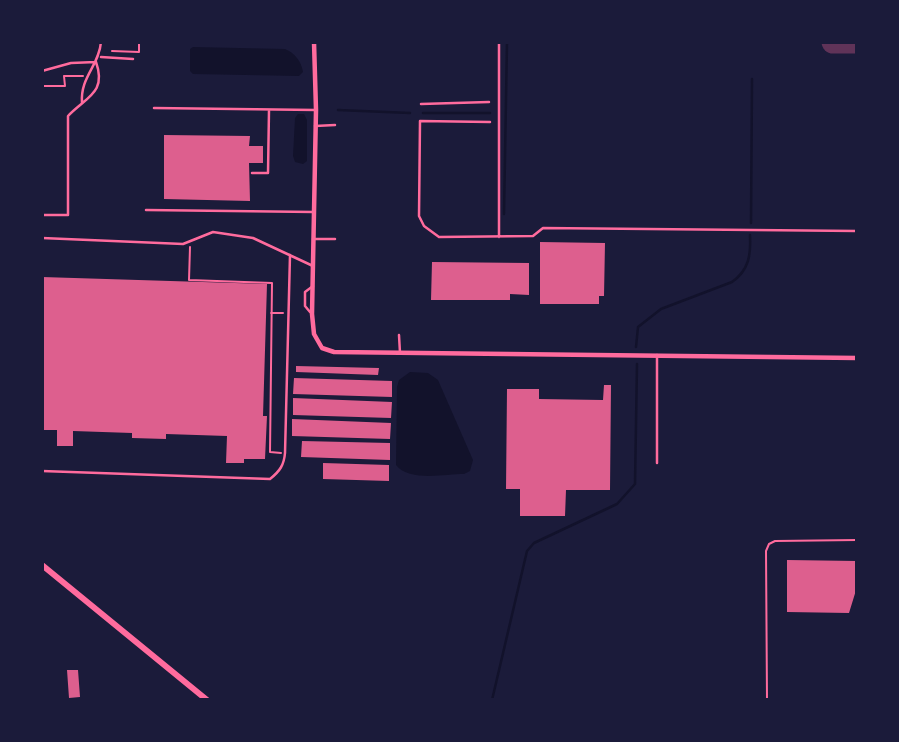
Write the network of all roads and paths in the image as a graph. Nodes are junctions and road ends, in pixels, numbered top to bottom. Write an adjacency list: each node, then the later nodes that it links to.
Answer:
1 (101, 42): 4 (lane)
2 (314, 42): 15 (street)
3 (499, 42): 24 (lane)
4 (100, 57): 5 (lane); 6 (lane)
5 (133, 58)
6 (96, 62): 7 (lane); 8 (lane); 11 (lane)
7 (42, 71)
8 (88, 76): 9 (path); 11 (lane)
9 (42, 86)
10 (489, 102): 12 (lane)
11 (82, 103): 22 (lane)
12 (421, 104)
13 (154, 108): 14 (lane)
14 (269, 110): 15 (lane); 19 (lane)
15 (316, 110): 18 (street)
16 (490, 122): 24 (lane)
17 (335, 125): 18 (lane)
18 (315, 126): 21 (street)
19 (252, 173)
20 (146, 210): 21 (lane)
21 (314, 212): 26 (street)
22 (42, 215)
23 (857, 231): 24 (lane)
24 (499, 237)
25 (42, 238): 28 (lane)
26 (313, 239): 27 (lane); 30 (street)
27 (335, 239)
28 (190, 241): 29 (lane); 35 (path)
29 (289, 255): 30 (lane); 36 (lane)
30 (313, 266): 32 (street)
31 (400, 335): 32 (lane)
32 (400, 353): 33 (street)
33 (657, 355): 34 (street); 38 (lane)
34 (857, 358)
35 (272, 414): 36 (path); 37 (path)
36 (286, 414): 37 (lane)
37 (285, 453): 39 (lane)
38 (657, 463)
39 (42, 471)
40 (857, 540): 43 (path)
41 (42, 565): 42 (street)
42 (207, 700)
43 (767, 700)

